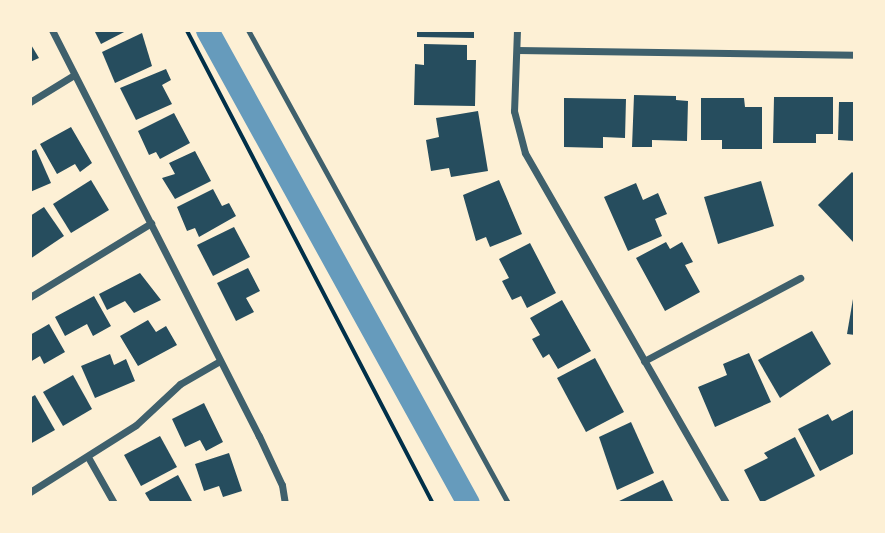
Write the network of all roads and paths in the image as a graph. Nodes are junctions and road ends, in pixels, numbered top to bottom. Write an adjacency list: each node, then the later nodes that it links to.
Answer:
1 (52, 30): 7 (street)
2 (187, 30): 18 (path)
3 (248, 30): 19 (lane)
4 (517, 30): 5 (street)
5 (517, 50): 6 (street); 13 (street)
6 (855, 55)
7 (74, 75): 8 (street); 9 (street)
8 (30, 102)
9 (151, 223): 11 (street); 12 (street)
10 (800, 278): 13 (street)
11 (30, 297)
12 (220, 361): 14 (street); 17 (street)
13 (644, 361): 20 (street)
14 (88, 457): 15 (street); 16 (street)
15 (30, 492)
16 (114, 503)
17 (285, 503)
18 (433, 503)
19 (508, 503)
20 (726, 503)

